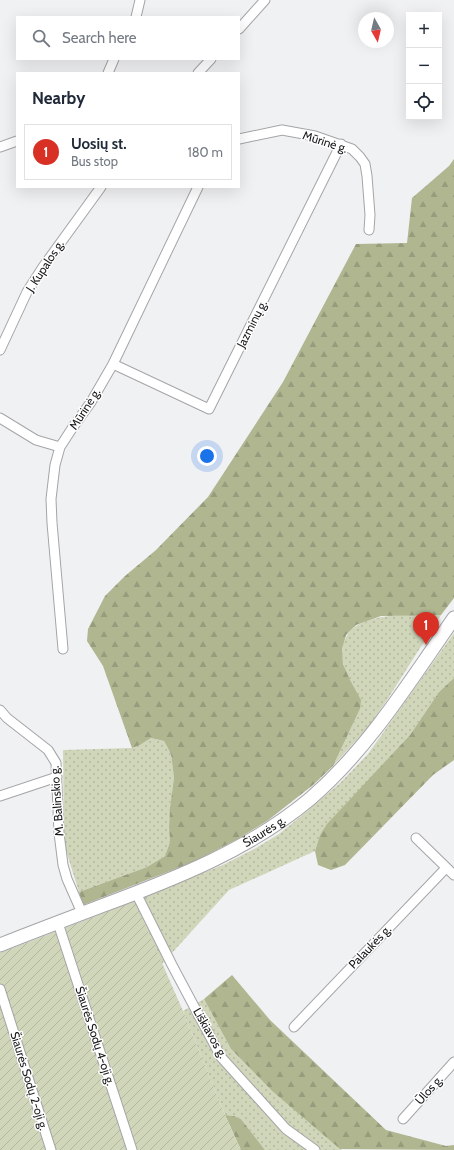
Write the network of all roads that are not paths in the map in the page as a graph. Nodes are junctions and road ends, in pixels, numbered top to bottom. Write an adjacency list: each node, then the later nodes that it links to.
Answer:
1 (140, 0): 3 (street)
2 (265, 0): 4 (street)
3 (136, 16)
4 (240, 28)
5 (114, 60): 7 (street)
6 (210, 60): 8 (street)
7 (108, 72)
8 (199, 72)
9 (240, 139): 11 (street, Mūrinė g.)
10 (16, 141): 12 (street)
11 (341, 144): 15 (street, Mūrinė g.); 17 (street, Jazminų g.)
12 (0, 147)
13 (99, 188): 16 (street, J. Kupalos g.)
14 (198, 188): 17 (street, Mūrinė g.)
15 (369, 230)
16 (0, 350)
17 (113, 364): 19 (street, Mūrinė g.)
18 (0, 418): 19 (street)
19 (60, 447): 21 (street, Mūrinė g.)
20 (454, 618): 28 (main road, Šiaurės g.)
21 (64, 649)
22 (0, 710): 23 (street, M. Balinskio g.)
23 (57, 777): 24 (street); 29 (street, M. Balinskio g.)
24 (0, 796)
25 (416, 838): 26 (street)
26 (446, 868): 27 (street); 33 (street, Palaukės g.)
27 (454, 875)
28 (136, 893): 29 (main road, Šiaurės g.); 38 (street, Liškiavos g.)
29 (82, 913): 30 (main road, Šiaurės g.)
30 (58, 923): 31 (main road, Šiaurės g.); 37 (street, Šiaurės Sodų 4-oji g.)
31 (0, 944)
32 (0, 989): 36 (street, Šiaurės Sodų 2-oji g.)
33 (294, 1027)
34 (454, 1062): 35 (street, Ūlos g.)
35 (403, 1119)
36 (51, 1150)
37 (132, 1150)
38 (314, 1150)

